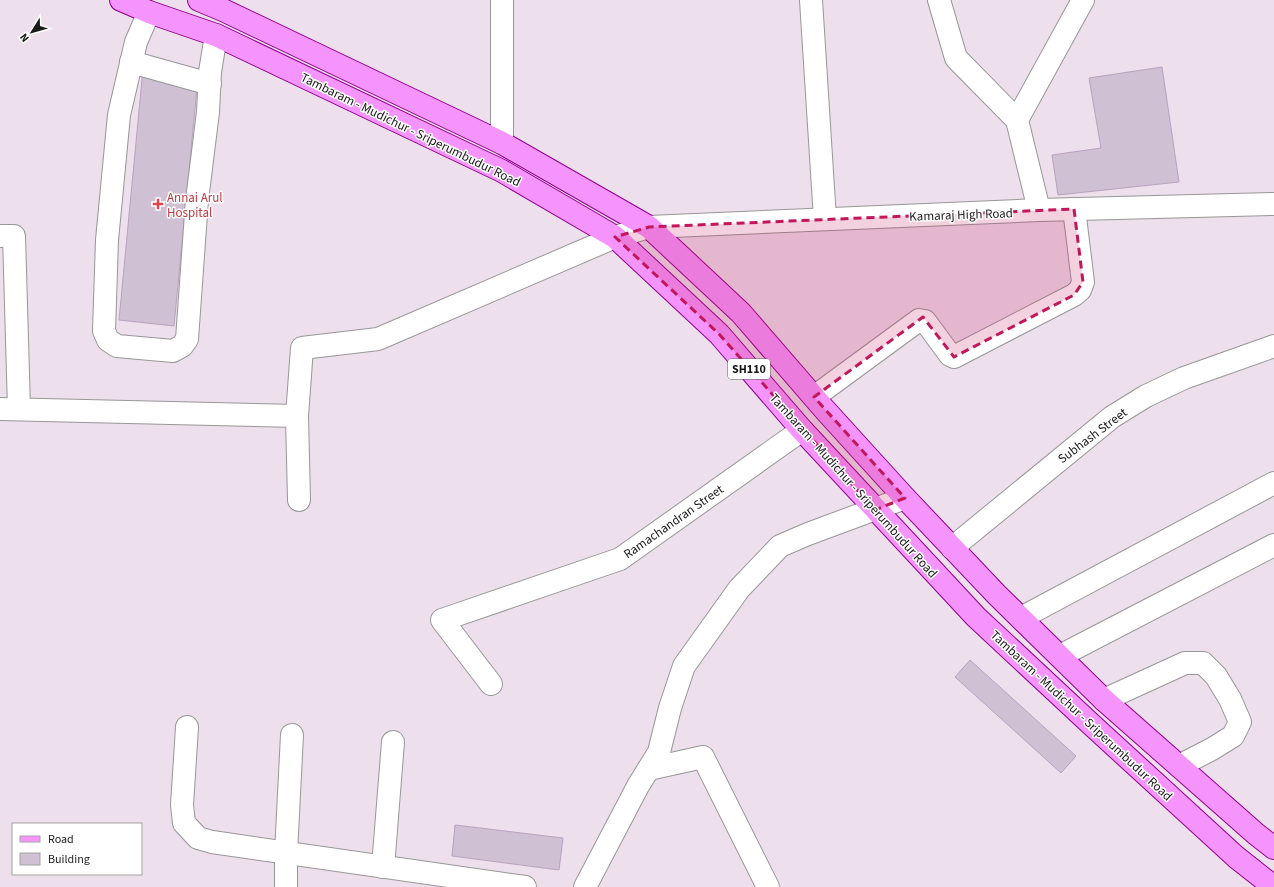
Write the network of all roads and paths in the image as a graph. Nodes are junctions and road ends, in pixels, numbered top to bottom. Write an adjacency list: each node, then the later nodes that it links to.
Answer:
1 (121, 0): 7 (main road, Tambaram - Mudichur - Sriperumbudur Road / SH110)
2 (199, 0): 12 (main road, Tambaram - Mudichur - Sriperumbudur Road / SH110)
3 (502, 0): 12 (street)
4 (811, 0): 16 (street)
5 (939, 0): 11 (street)
6 (1082, 0): 11 (street)
7 (149, 12): 8 (main road, Tambaram - Mudichur - Sriperumbudur Road / SH110); 9 (street)
8 (216, 35): 10 (street); 19 (main road, Tambaram - Mudichur - Sriperumbudur Road / SH110)
9 (131, 62): 10 (street); 10 (street)
10 (210, 84)
11 (1017, 120): 15 (street)
12 (502, 143): 17 (main road, Tambaram - Mudichur - Sriperumbudur Road / SH110)
13 (1274, 204): 14 (street, Kamaraj High Road)
14 (1074, 209): 15 (street, Kamaraj High Road); 21 (street)
15 (1039, 210): 16 (street, Kamaraj High Road)
16 (825, 219): 17 (street, Kamaraj High Road)
17 (649, 227): 19 (street, Kamaraj High Road); 21 (main road, Tambaram - Mudichur - Sriperumbudur Road / SH110)
18 (0, 236): 22 (street)
19 (615, 237): 23 (street, Kamaraj High Road); 24 (main road, Tambaram - Mudichur - Sriperumbudur Road / SH110)
20 (1274, 346): 30 (street, Subhash Street)
21 (814, 397): 26 (main road, Tambaram - Mudichur - Sriperumbudur Road / SH110)
22 (10, 409): 23 (street)
23 (297, 416): 27 (street)
24 (802, 430): 28 (main road, Tambaram - Mudichur - Sriperumbudur Road / SH110); 33 (street, Ramachandran Street)
25 (1274, 483): 31 (street)
26 (905, 498): 28 (street); 30 (main road, Tambaram - Mudichur - Sriperumbudur Road / SH110)
27 (299, 500)
28 (875, 510): 39 (street); 47 (main road, Tambaram - Mudichur - Sriperumbudur Road / SH110)
29 (1274, 545): 32 (street)
30 (952, 548): 31 (main road, Tambaram - Mudichur - Sriperumbudur Road / SH110)
31 (1021, 618): 32 (main road, Tambaram - Mudichur - Sriperumbudur Road / SH110)
32 (1060, 656): 34 (main road, Tambaram - Mudichur - Sriperumbudur Road / SH110)
33 (491, 684)
34 (1104, 700): 38 (main road, Tambaram - Mudichur - Sriperumbudur Road / SH110); 38 (street)
35 (187, 727): 41 (street)
36 (292, 735): 41 (street)
37 (393, 742): 42 (street)
38 (1179, 766): 40 (main road, Tambaram - Mudichur - Sriperumbudur Road / SH110)
39 (649, 769): 45 (street); 46 (street)
40 (1274, 848)
41 (286, 853): 42 (street); 43 (street)
42 (383, 867): 44 (street)
43 (286, 887)
44 (525, 887)
45 (585, 887)
46 (768, 887)
47 (1274, 887)

